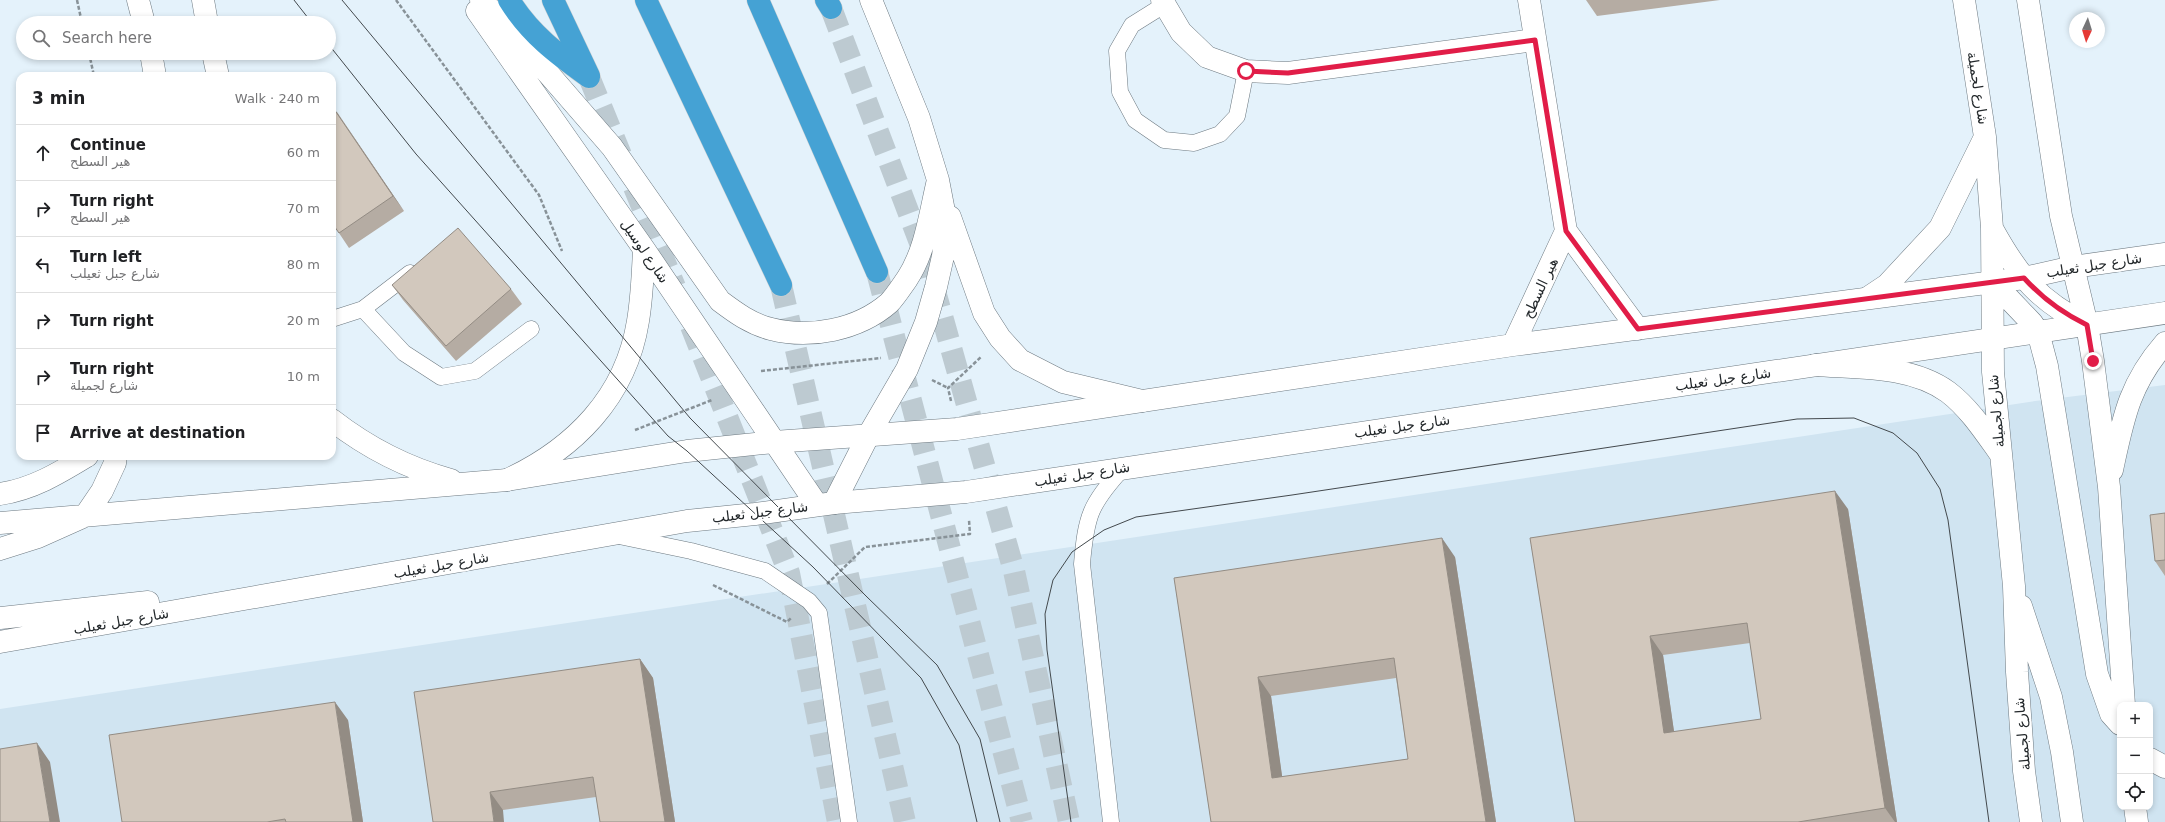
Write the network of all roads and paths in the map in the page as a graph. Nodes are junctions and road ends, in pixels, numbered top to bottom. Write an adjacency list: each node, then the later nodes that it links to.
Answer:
1 (77, 0): 16 (path)
2 (138, 0): 17 (street)
3 (203, 0): 18 (street)
4 (396, 0): 32 (path)
5 (470, 0): 31 (street, شارع لوسيل)
6 (481, 0): 28 (street)
7 (509, 0): 8 (highway)
8 (553, 0)
9 (646, 0): 39 (highway)
10 (758, 0): 36 (highway)
11 (871, 0): 28 (street)
12 (1529, 0): 19 (street)
13 (1964, 0): 27 (street, شارع لجميلة)
14 (2028, 0): 35 (street)
15 (1163, 3): 23 (street); 23 (lane)
16 (80, 16)
17 (142, 16)
18 (206, 16)
19 (1535, 40): 23 (street); 30 (street)
20 (91, 60): 24 (path)
21 (152, 60): 25 (street)
22 (215, 60): 26 (street)
23 (1246, 71)
24 (93, 72)
25 (153, 72)
26 (217, 72)
27 (1986, 137): 29 (street, شارع لجميلة); 40 (street)
28 (938, 180): 48 (street); 53 (street)
29 (1992, 228): 37 (street); 38 (street, شارع لجميلة)
30 (1566, 231): 46 (street); 51 (street, هير السطح)
31 (644, 249): 54 (street, شارع لوسيل); 66 (street)
32 (562, 251)
33 (2165, 254): 35 (street, شارع جبل ثعيلب)
34 (419, 265): 41 (lane)
35 (2074, 267): 37 (street, شارع جبل ثعيلب); 44 (street)
36 (877, 272)
37 (2024, 278): 38 (street, شارع جبل ثعيلب); 44 (street)
38 (1992, 281): 40 (street, شارع جبل ثعيلب); 47 (street); 49 (street, شارع لجميلة)
39 (781, 285)
40 (1869, 297): 46 (street, شارع جبل ثعيلب)
41 (363, 309): 43 (lane); 45 (lane)
42 (2165, 313): 44 (street, شارع جبل ثعيلب)
43 (336, 318)
44 (2087, 325): 47 (street, شارع جبل ثعيلب); 68 (street)
45 (530, 329)
46 (1638, 329): 51 (street, شارع جبل ثعيلب)
47 (2038, 332): 49 (street, شارع جبل ثعيلب); 83 (street)
48 (1000, 338): 55 (path); 56 (street)
49 (1991, 340): 52 (street, شارع جبل ثعيلب); 62 (street, شارع لجميلة)
50 (2165, 343): 68 (street)
51 (1513, 345): 56 (street, شارع جبل ثعيلب)
52 (1815, 365): 62 (street); 65 (street, شارع جبل ثعيلب)
53 (907, 369): 54 (path); 55 (path); 60 (street)
54 (735, 385): 59 (path); 61 (street, شارع لوسيل)
55 (948, 388): 58 (path)
56 (1142, 401): 58 (street, شارع جبل ثعيلب)
57 (336, 423): 67 (street)
58 (957, 429): 60 (street, شارع جبل ثعيلب)
59 (629, 432)
60 (868, 436): 61 (street, شارع جبل ثعيلب); 71 (street)
61 (774, 442): 66 (street, شارع جبل ثعيلب); 71 (street, شارع لوسيل)
62 (2000, 453): 78 (street, شارع لجميلة)
63 (80, 460): 70 (street)
64 (115, 460): 72 (street)
65 (1123, 468): 69 (street, شارع جبل ثعيلب); 88 (lane)
66 (507, 480): 67 (street, شارع جبل ثعيلب)
67 (464, 484): 72 (street, شارع جبل ثعيلب)
68 (2109, 487): 82 (street)
69 (966, 492): 71 (street, شارع جبل ثعيلب); 79 (path)
70 (0, 494)
71 (825, 504): 74 (street, شارع جبل ثعيلب)
72 (85, 516): 73 (street, شارع جبل ثعيلب); 75 (street)
73 (0, 523)
74 (612, 534): 76 (lane); 77 (street, شارع جبل ثعيلب)
75 (0, 549)
76 (691, 551): 79 (lane); 79 (path)
77 (356, 580): 80 (street); 81 (street, شارع جبل ثعيلب)
78 (2014, 586): 89 (street, شارع لجميلة); 90 (street)
79 (809, 601): 87 (lane)
80 (0, 618)
81 (0, 642)
82 (2124, 702)
83 (2117, 721)
84 (2153, 761): 85 (street)
85 (2165, 767)
86 (2135, 810): 91 (street)
87 (849, 822)
88 (1111, 822)
89 (2031, 822)
90 (2072, 822)
91 (2137, 822)

